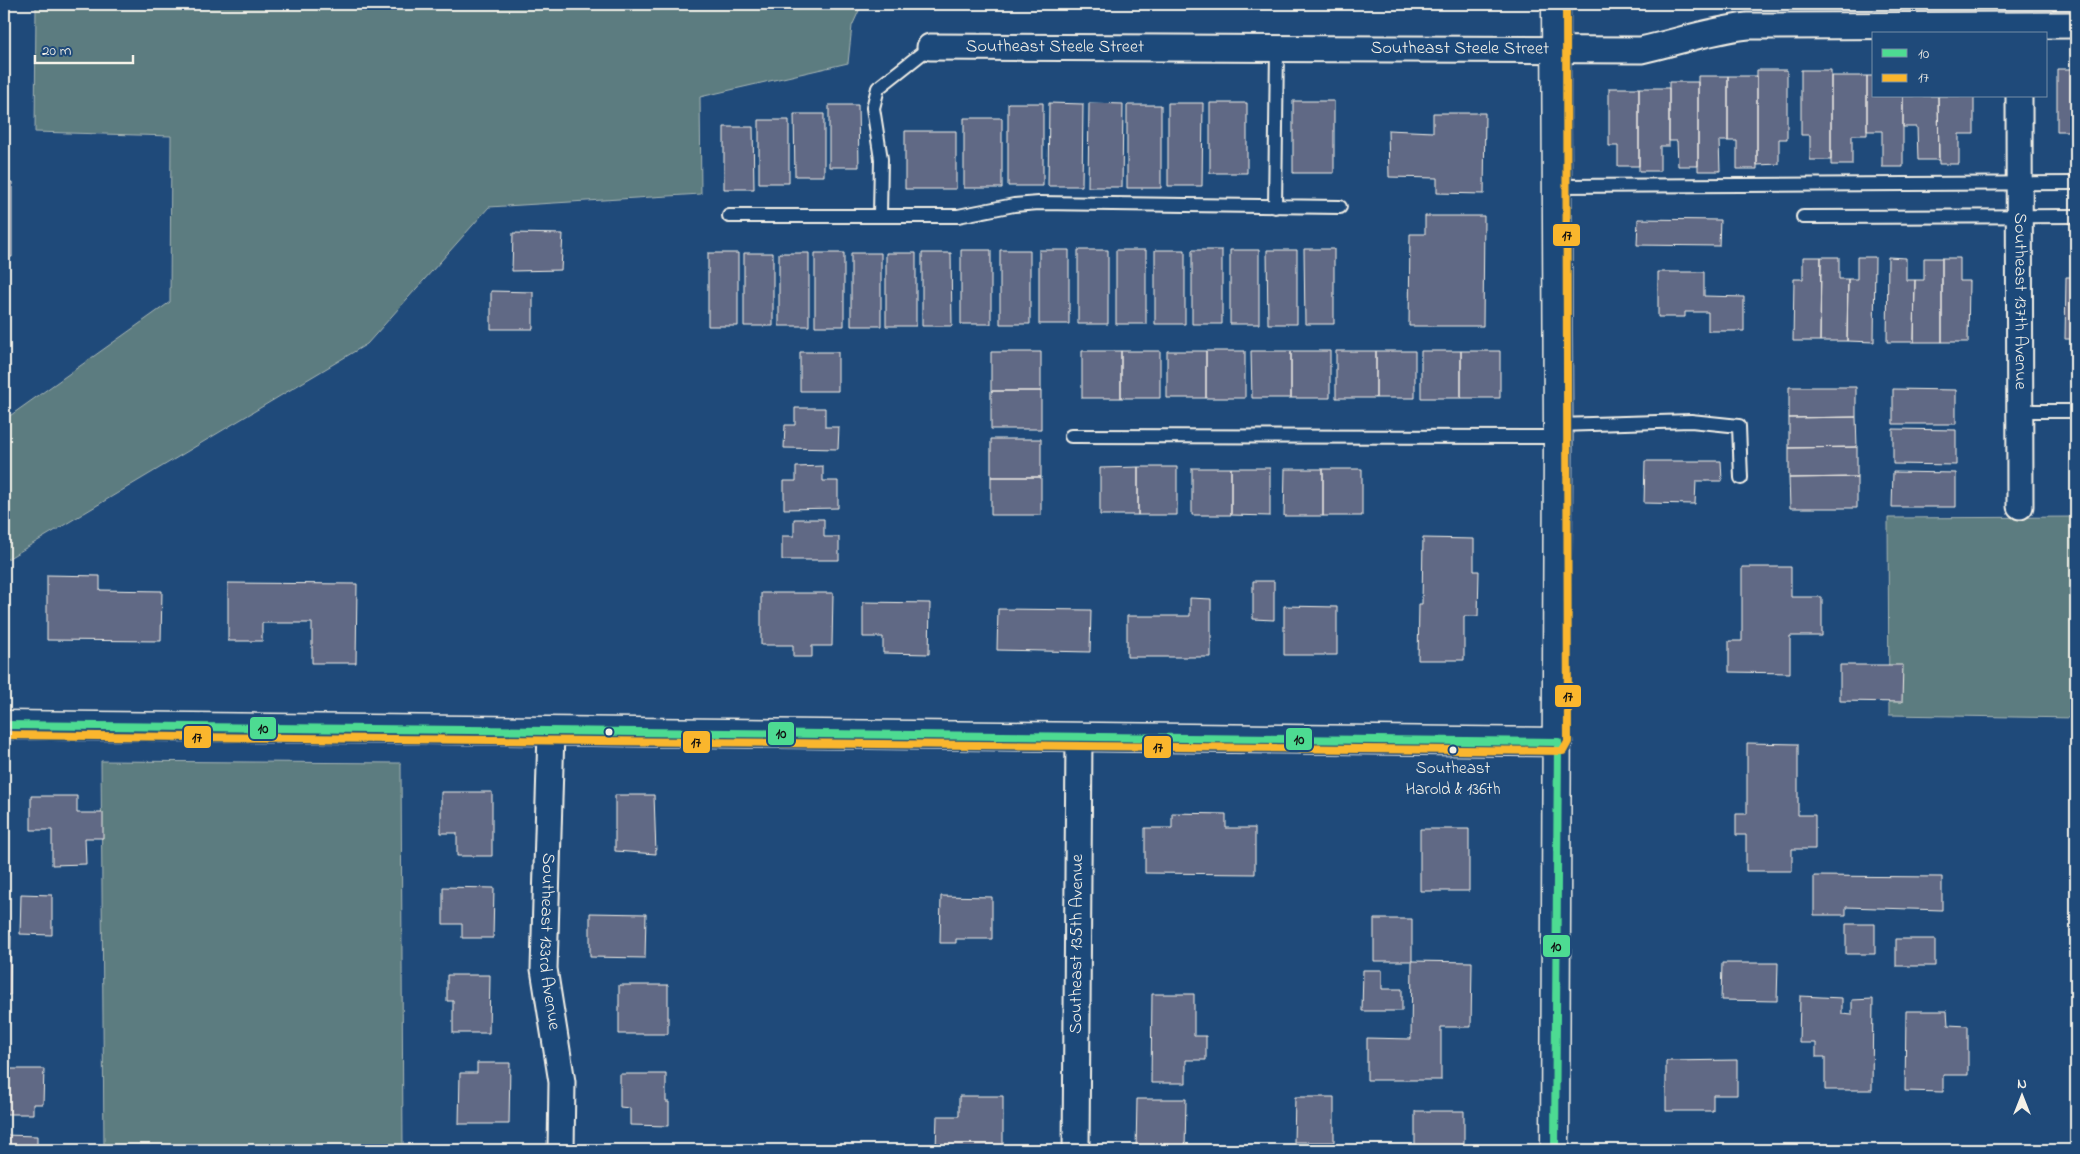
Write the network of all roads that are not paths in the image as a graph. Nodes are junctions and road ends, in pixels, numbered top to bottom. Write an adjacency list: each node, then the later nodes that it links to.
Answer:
1 (1556, 4): 6 (street)
2 (2076, 25): 3 (street, Southeast Steele Street)
3 (2019, 29): 6 (street, Southeast Steele Street)
4 (930, 47): 5 (street, Southeast Steele Street); 13 (lane)
5 (1277, 48): 6 (street, Southeast Steele Street); 11 (lane)
6 (1556, 50): 10 (street)
7 (2019, 98): 9 (street, Southeast 137th Avenue)
8 (2076, 183): 9 (lane)
9 (2020, 184): 10 (lane); 15 (street, Southeast 137th Avenue)
10 (1557, 186): 20 (street)
11 (1275, 207): 12 (lane); 13 (lane)
12 (1340, 207)
13 (880, 215): 14 (lane)
14 (729, 216)
15 (2021, 216): 16 (lane); 17 (lane); 18 (street, Southeast 137th Avenue)
16 (2076, 216)
17 (1803, 217)
18 (2020, 411): 19 (lane); 23 (street, Southeast 137th Avenue)
19 (2076, 412)
20 (1558, 431): 21 (lane); 22 (lane); 27 (street)
21 (1071, 436)
22 (1741, 478)
23 (2020, 506)
24 (4, 725): 25 (street)
25 (551, 732): 26 (street); 28 (street, Southeast 133rd Avenue)
26 (1079, 737): 27 (street); 29 (street, Southeast 135th Avenue)
27 (1558, 742): 30 (street)
28 (561, 1150)
29 (1076, 1150)
30 (1555, 1150)

